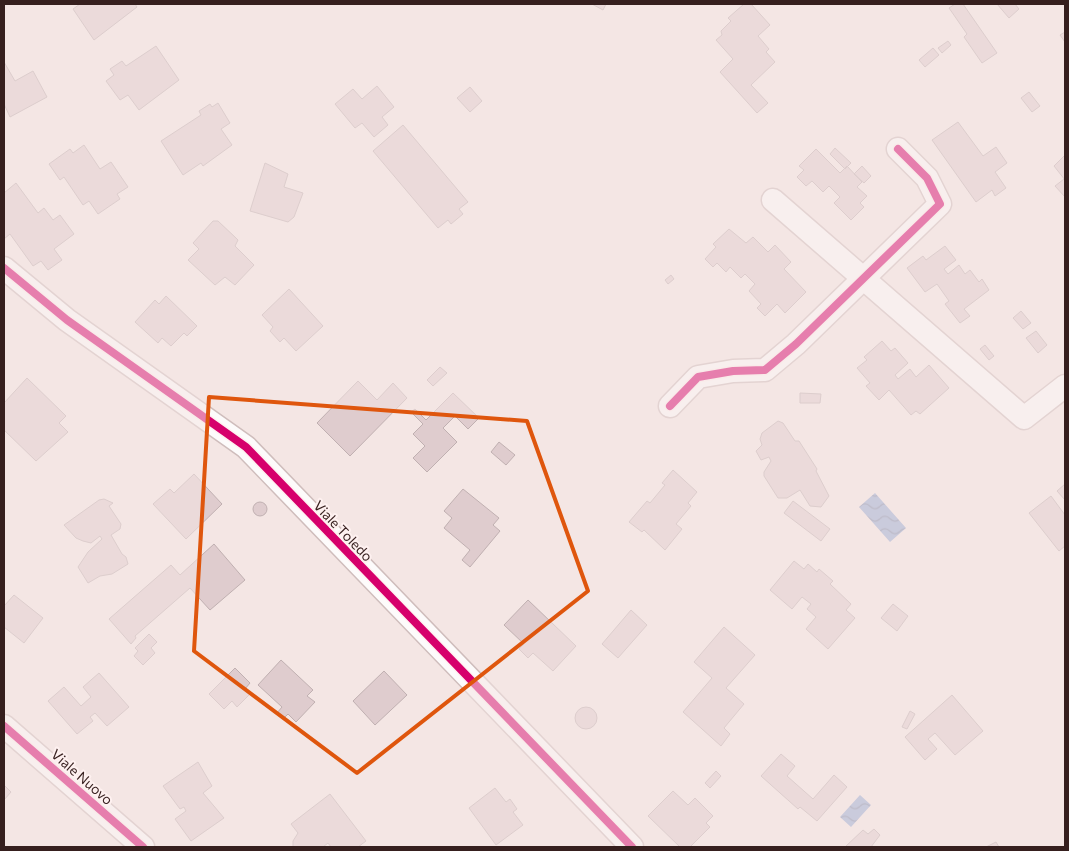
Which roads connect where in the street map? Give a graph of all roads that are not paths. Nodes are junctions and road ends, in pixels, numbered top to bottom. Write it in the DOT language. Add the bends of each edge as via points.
graph roads {
  1 [pos="898,149"];
  2 [pos="773,200"];
  3 [pos="4,268"];
  4 [pos="862,277"];
  5 [pos="1065,386"];
  6 [pos="670,406"];
  7 [pos="4,726"];
  8 [pos="143,847"];
  9 [pos="632,847"];
  1 -- 4 [label="street" via="927,178 940,204"];
  2 -- 4 [label="street"];
  3 -- 9 [label="street, Viale Toledo" via="67,320 246,447"];
  4 -- 5 [label="street" via="1024,418"];
  4 -- 6 [label="street" via="796,344 765,370 698,377"];
  7 -- 8 [label="street, Viale Nuovo"];
}
